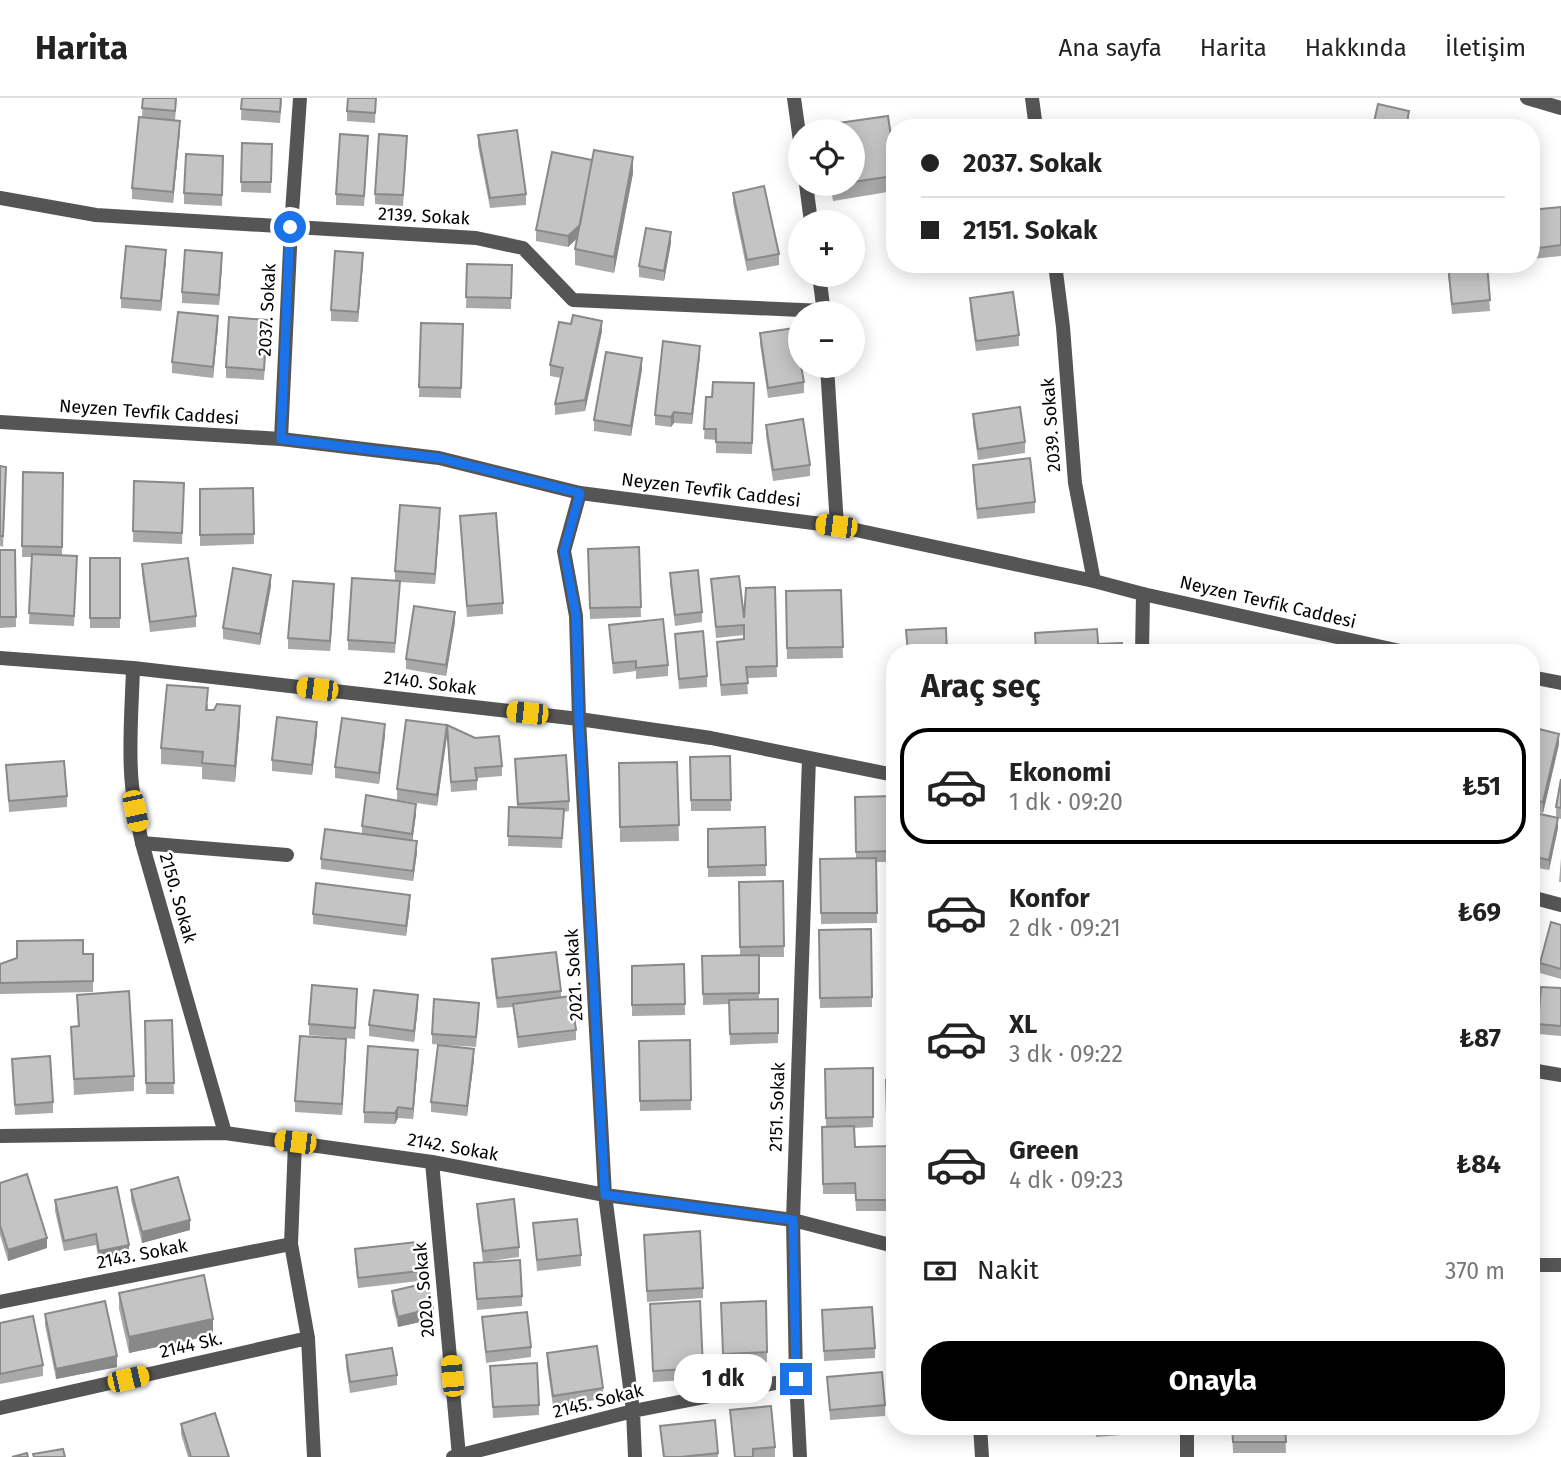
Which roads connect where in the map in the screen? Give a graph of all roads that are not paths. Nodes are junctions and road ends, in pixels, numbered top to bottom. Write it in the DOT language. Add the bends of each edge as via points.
graph roads {
  1 [pos="300,98"];
  2 [pos="794,98"];
  3 [pos="1032,98"];
  4 [pos="1527,98"];
  5 [pos="1561,108"];
  6 [pos="797,119"];
  7 [pos="1035,119"];
  8 [pos="0,198"];
  9 [pos="290,227"];
  10 [pos="1056,273"];
  11 [pos="788,310"];
  12 [pos="828,378"];
  13 [pos="0,422"];
  14 [pos="281,439"];
  15 [pos="580,493"];
  16 [pos="836,526"];
  17 [pos="1094,581"];
  18 [pos="1143,594"];
  19 [pos="1142,644"];
  20 [pos="1353,644"];
  21 [pos="0,658"];
  22 [pos="134,668"];
  23 [pos="1540,679"];
  24 [pos="1561,683"];
  25 [pos="579,719"];
  26 [pos="809,758"];
  27 [pos="886,773"];
  28 [pos="142,843"];
  29 [pos="287,855"];
  30 [pos="1540,899"];
  31 [pos="1561,905"];
  32 [pos="1540,1072"];
  33 [pos="1561,1075"];
  34 [pos="225,1133"];
  35 [pos="0,1136"];
  36 [pos="295,1142"];
  37 [pos="432,1162"];
  38 [pos="605,1195"];
  39 [pos="793,1220"];
  40 [pos="291,1244"];
  41 [pos="886,1244"];
  42 [pos="1540,1265"];
  43 [pos="1561,1265"];
  44 [pos="0,1302"];
  45 [pos="308,1338"];
  46 [pos="796,1379"];
  47 [pos="0,1408"];
  48 [pos="633,1411"];
  49 [pos="981,1435"];
  50 [pos="1187,1435"];
  51 [pos="456,1456"];
  52 [pos="314,1457"];
  53 [pos="635,1457"];
  54 [pos="800,1457"];
  55 [pos="982,1457"];
  56 [pos="1187,1457"];
  1 -- 9 [label="street, 2037. Sokak"];
  2 -- 6 [label="street"];
  3 -- 7 [label="street"];
  4 -- 5 [label="street"];
  8 -- 9 [label="street, 2139. Sokak" via="96,215"];
  9 -- 11 [label="street, 2139. Sokak" via="476,238 523,248 573,300"];
  9 -- 14 [label="street, 2037. Sokak"];
  10 -- 17 [label="street, 2039. Sokak" via="1075,483"];
  12 -- 16 [label="street"];
  13 -- 14 [label="street, Neyzen Tevfik Caddesi"];
  14 -- 15 [label="street, Neyzen Tevfik Caddesi" via="439,458"];
  15 -- 16 [label="street, Neyzen Tevfik Caddesi"];
  15 -- 25 [label="street, 2021. Sokak" via="564,551 576,616"];
  16 -- 17 [label="street, Neyzen Tevfik Caddesi"];
  17 -- 18 [label="street, Neyzen Tevfik Caddesi"];
  18 -- 19 [label="street"];
  18 -- 20 [label="street, Neyzen Tevfik Caddesi"];
  21 -- 22 [label="street, 2140. Sokak"];
  22 -- 25 [label="street, 2140. Sokak"];
  22 -- 28 [label="street, 2150. Sokak" via="131,774"];
  23 -- 24 [label="street"];
  25 -- 26 [label="street, 2140. Sokak"];
  25 -- 38 [label="street, 2021. Sokak"];
  26 -- 27 [label="street, 2140. Sokak"];
  26 -- 39 [label="street, 2151. Sokak"];
  28 -- 29 [label="street"];
  28 -- 34 [label="street, 2150. Sokak"];
  30 -- 31 [label="street"];
  32 -- 33 [label="street"];
  34 -- 35 [label="street, 2142. Sokak"];
  34 -- 36 [label="street, 2142. Sokak"];
  36 -- 37 [label="street, 2142. Sokak"];
  36 -- 40 [label="street"];
  37 -- 38 [label="street, 2142. Sokak"];
  37 -- 51 [label="street, 2020. Sokak"];
  38 -- 39 [label="street, 2142. Sokak"];
  38 -- 48 [label="street, 2021. Sokak"];
  39 -- 41 [label="street, 2142. Sokak"];
  39 -- 46 [label="street, 2151. Sokak"];
  40 -- 44 [label="street, 2143. Sokak"];
  40 -- 45 [label="street"];
  42 -- 43 [label="street"];
  45 -- 47 [label="street, 2144 Sk."];
  45 -- 52 [label="street"];
  46 -- 48 [label="street, 2145. Sokak"];
  46 -- 54 [label="street, 2151. Sokak"];
  48 -- 51 [label="street, 2145. Sokak"];
  48 -- 53 [label="street, 2021. Sokak"];
  49 -- 55 [label="street"];
  50 -- 56 [label="street"];
}
